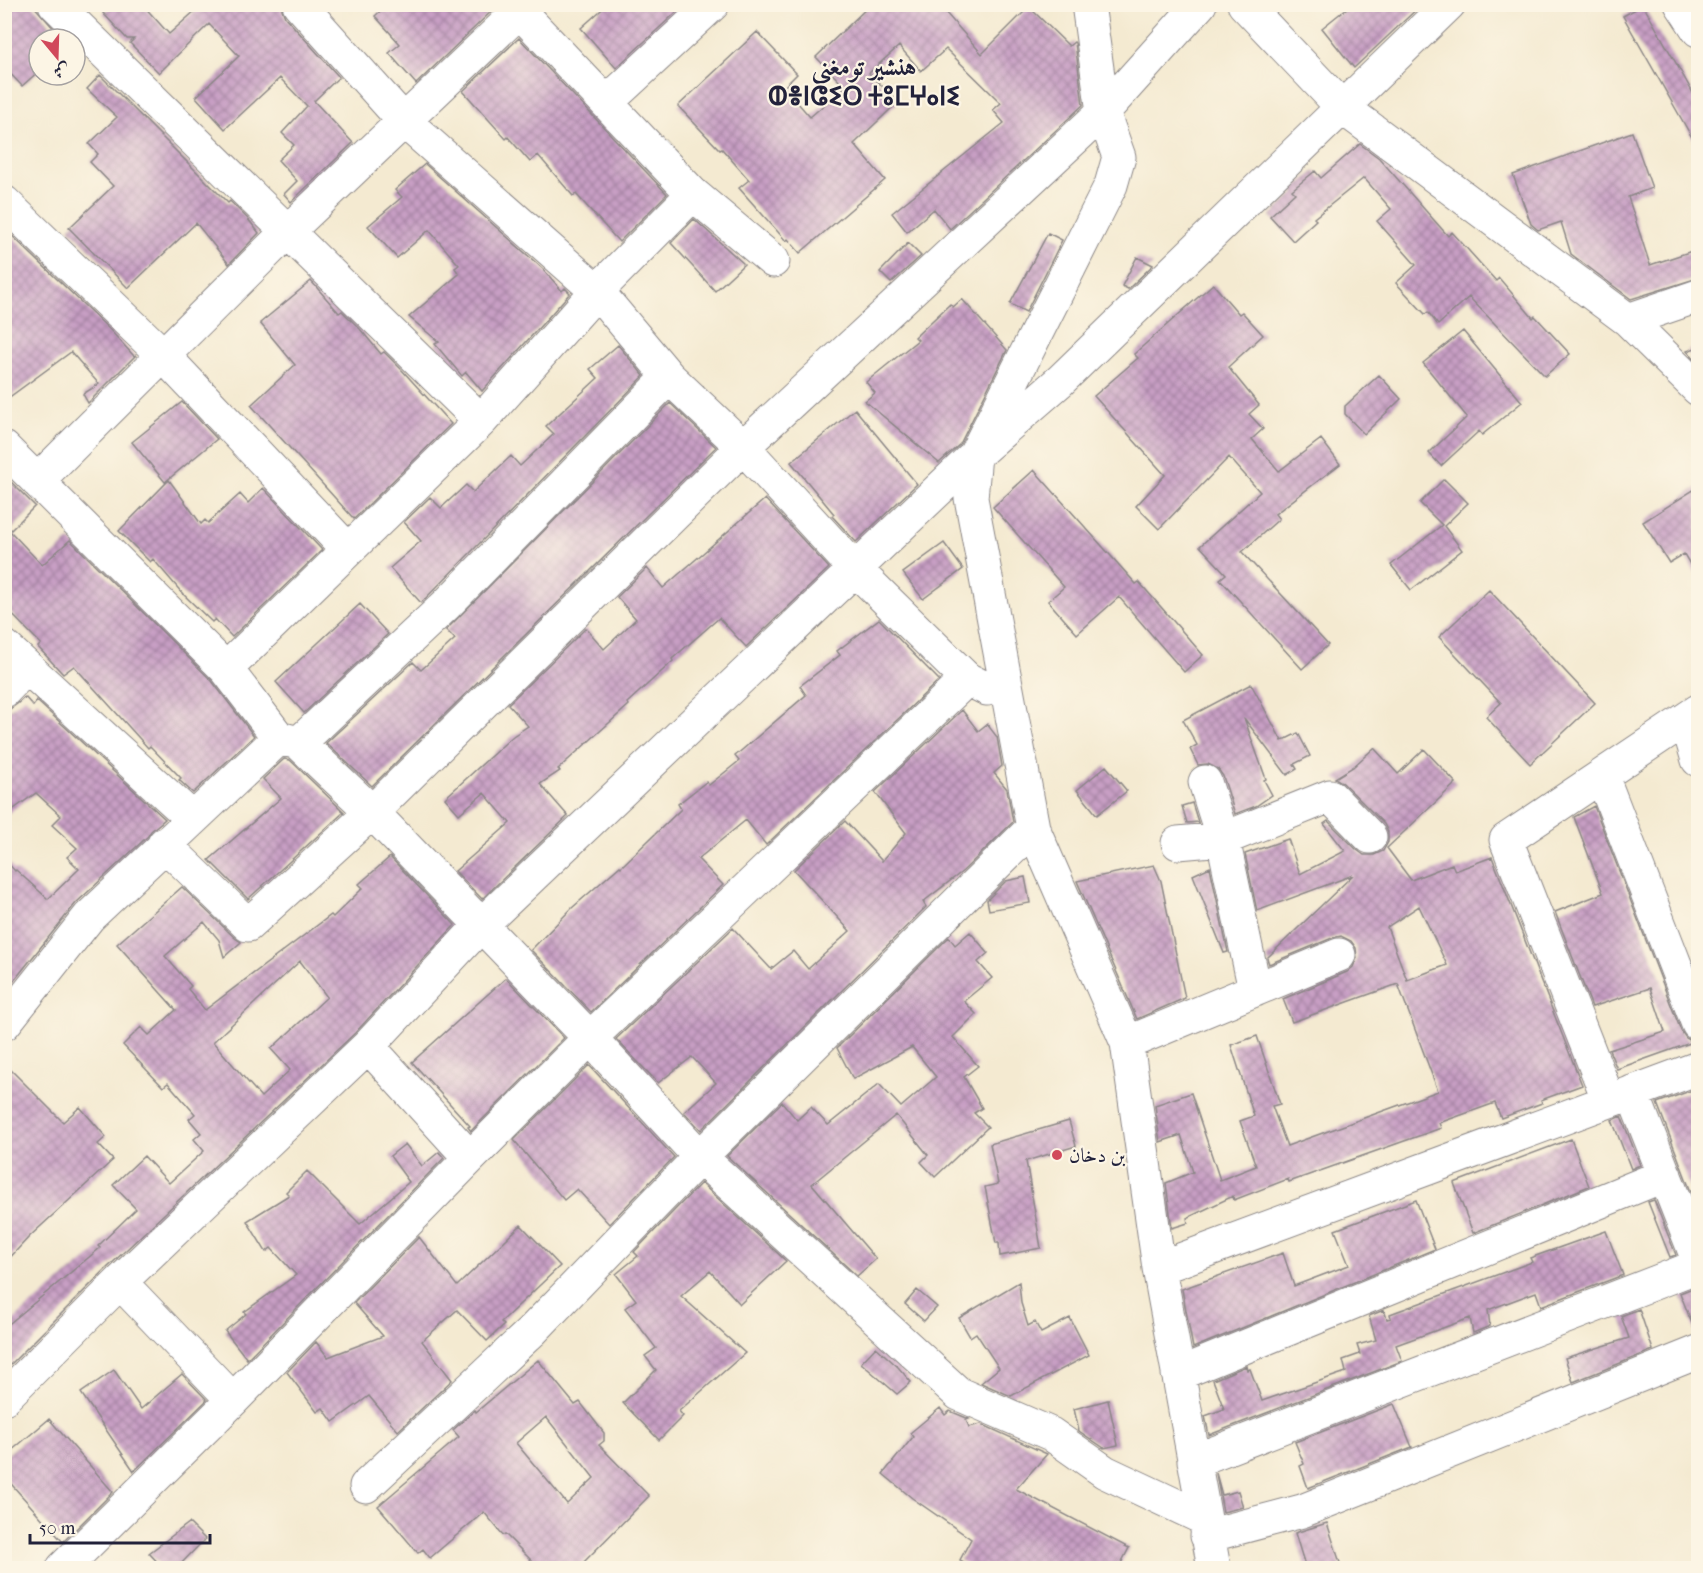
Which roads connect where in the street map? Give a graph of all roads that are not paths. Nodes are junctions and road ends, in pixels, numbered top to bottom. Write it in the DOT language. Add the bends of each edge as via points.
graph roads {
  1 [pos="55,4"];
  2 [pos="299,4"];
  3 [pos="713,4"];
  4 [pos="1088,4"];
  5 [pos="1200,4"];
  6 [pos="1244,4"];
  7 [pos="1449,4"];
  8 [pos="1681,4"];
  9 [pos="524,8"];
  10 [pos="1698,30"];
  11 [pos="607,102"];
  12 [pos="1343,108"];
  13 [pos="1103,112"];
  14 [pos="403,120"];
  15 [pos="693,194"];
  16 [pos="4,202"];
  17 [pos="287,232"];
  18 [pos="773,261"];
  19 [pos="597,291"];
  20 [pos="1698,296"];
  21 [pos="1628,320"];
  22 [pos="163,355"];
  23 [pos="669,377"];
  24 [pos="1698,389"];
  25 [pos="481,421"];
  26 [pos="742,447"];
  27 [pos="4,448"];
  28 [pos="975,455"];
  29 [pos="37,481"];
  30 [pos="348,550"];
  31 [pos="856,570"];
  32 [pos="16,656"];
  33 [pos="226,669"];
  34 [pos="967,679"];
  35 [pos="4,691"];
  36 [pos="1010,701"];
  37 [pos="1692,715"];
  38 [pos="289,740"];
  39 [pos="1698,760"];
  40 [pos="1602,776"];
  41 [pos="1205,782"];
  42 [pos="372,812"];
  43 [pos="192,818"];
  44 [pos="1033,828"];
  45 [pos="1370,837"];
  46 [pos="1223,839"];
  47 [pos="1178,843"];
  48 [pos="164,844"];
  49 [pos="480,926"];
  50 [pos="1339,955"];
  51 [pos="1256,990"];
  52 [pos="4,1024"];
  53 [pos="1698,1024"];
  54 [pos="590,1038"];
  55 [pos="1127,1043"];
  56 [pos="368,1046"];
  57 [pos="1698,1068"];
  58 [pos="1620,1097"];
  59 [pos="700,1157"];
  60 [pos="470,1158"];
  61 [pos="1665,1175"];
  62 [pos="1691,1218"];
  63 [pos="1698,1260"];
  64 [pos="1698,1266"];
  65 [pos="1159,1268"];
  66 [pos="120,1282"];
  67 [pos="1698,1352"];
  68 [pos="1178,1374"];
  69 [pos="4,1398"];
  70 [pos="233,1400"];
  71 [pos="1194,1461"];
  72 [pos="366,1486"];
  73 [pos="1206,1527"];
  74 [pos="63,1569"];
  75 [pos="1214,1569"];
  1 -- 17 [label="street"];
  2 -- 14 [label="street"];
  3 -- 11 [label="street"];
  4 -- 13 [label="street"];
  5 -- 13 [label="street"];
  6 -- 12 [label="street"];
  7 -- 12 [label="street"];
  8 -- 10 [label="street"];
  9 -- 11 [label="street"];
  9 -- 14 [label="street"];
  11 -- 15 [label="street"];
  12 -- 21 [label="street"];
  12 -- 28 [label="street" via="1060,381"];
  13 -- 26 [label="street"];
  13 -- 28 [label="street" via="1119,158 1111,185"];
  14 -- 17 [label="street"];
  14 -- 19 [label="street"];
  15 -- 18 [label="street"];
  15 -- 19 [label="street"];
  16 -- 22 [label="street"];
  17 -- 22 [label="street"];
  17 -- 25 [label="street"];
  19 -- 23 [label="street"];
  19 -- 25 [label="street"];
  20 -- 21 [label="street"];
  21 -- 24 [label="street"];
  22 -- 29 [label="street"];
  22 -- 30 [label="street"];
  23 -- 26 [label="street"];
  23 -- 38 [label="street" via="446,606"];
  25 -- 30 [label="street"];
  26 -- 31 [label="street"];
  26 -- 42 [label="street"];
  27 -- 29 [label="street"];
  28 -- 31 [label="street"];
  28 -- 36 [label="street" via="971,498"];
  29 -- 33 [label="street"];
  30 -- 33 [label="street"];
  31 -- 34 [label="street"];
  31 -- 49 [label="street"];
  32 -- 35 [label="street"];
  32 -- 43 [label="street"];
  33 -- 38 [label="street"];
  34 -- 36 [label="street"];
  34 -- 54 [label="street"];
  36 -- 44 [label="street"];
  37 -- 39 [label="street"];
  37 -- 40 [label="street"];
  38 -- 42 [label="street"];
  38 -- 43 [label="street"];
  40 -- 53 [label="street"];
  40 -- 58 [label="street" via="1506,840"];
  41 -- 46 [label="street"];
  42 -- 48 [label="street" via="248,925"];
  42 -- 49 [label="street"];
  43 -- 48 [label="street"];
  44 -- 55 [label="street"];
  44 -- 59 [label="street"];
  45 -- 46 [label="street" via="1330,796"];
  46 -- 47 [label="street"];
  46 -- 51 [label="street"];
  48 -- 52 [label="street" via="89,917"];
  49 -- 54 [label="street"];
  49 -- 56 [label="street"];
  50 -- 51 [label="street"];
  51 -- 55 [label="street"];
  54 -- 59 [label="street"];
  54 -- 60 [label="street"];
  55 -- 65 [label="street"];
  56 -- 60 [label="street"];
  56 -- 66 [label="street"];
  57 -- 58 [label="street"];
  58 -- 61 [label="street"];
  58 -- 65 [label="street"];
  59 -- 72 [label="street" via="531,1332"];
  59 -- 73 [label="street" via="959,1394 1052,1434 1105,1472"];
  60 -- 70 [label="street"];
  61 -- 62 [label="street"];
  61 -- 68 [label="street"];
  62 -- 63 [label="street"];
  64 -- 71 [label="street"];
  65 -- 68 [label="street"];
  66 -- 69 [label="street"];
  66 -- 70 [label="street"];
  67 -- 73 [label="street" via="1302,1511"];
  68 -- 71 [label="street"];
  70 -- 74 [label="street"];
  71 -- 73 [label="street"];
  73 -- 75 [label="street"];
}
